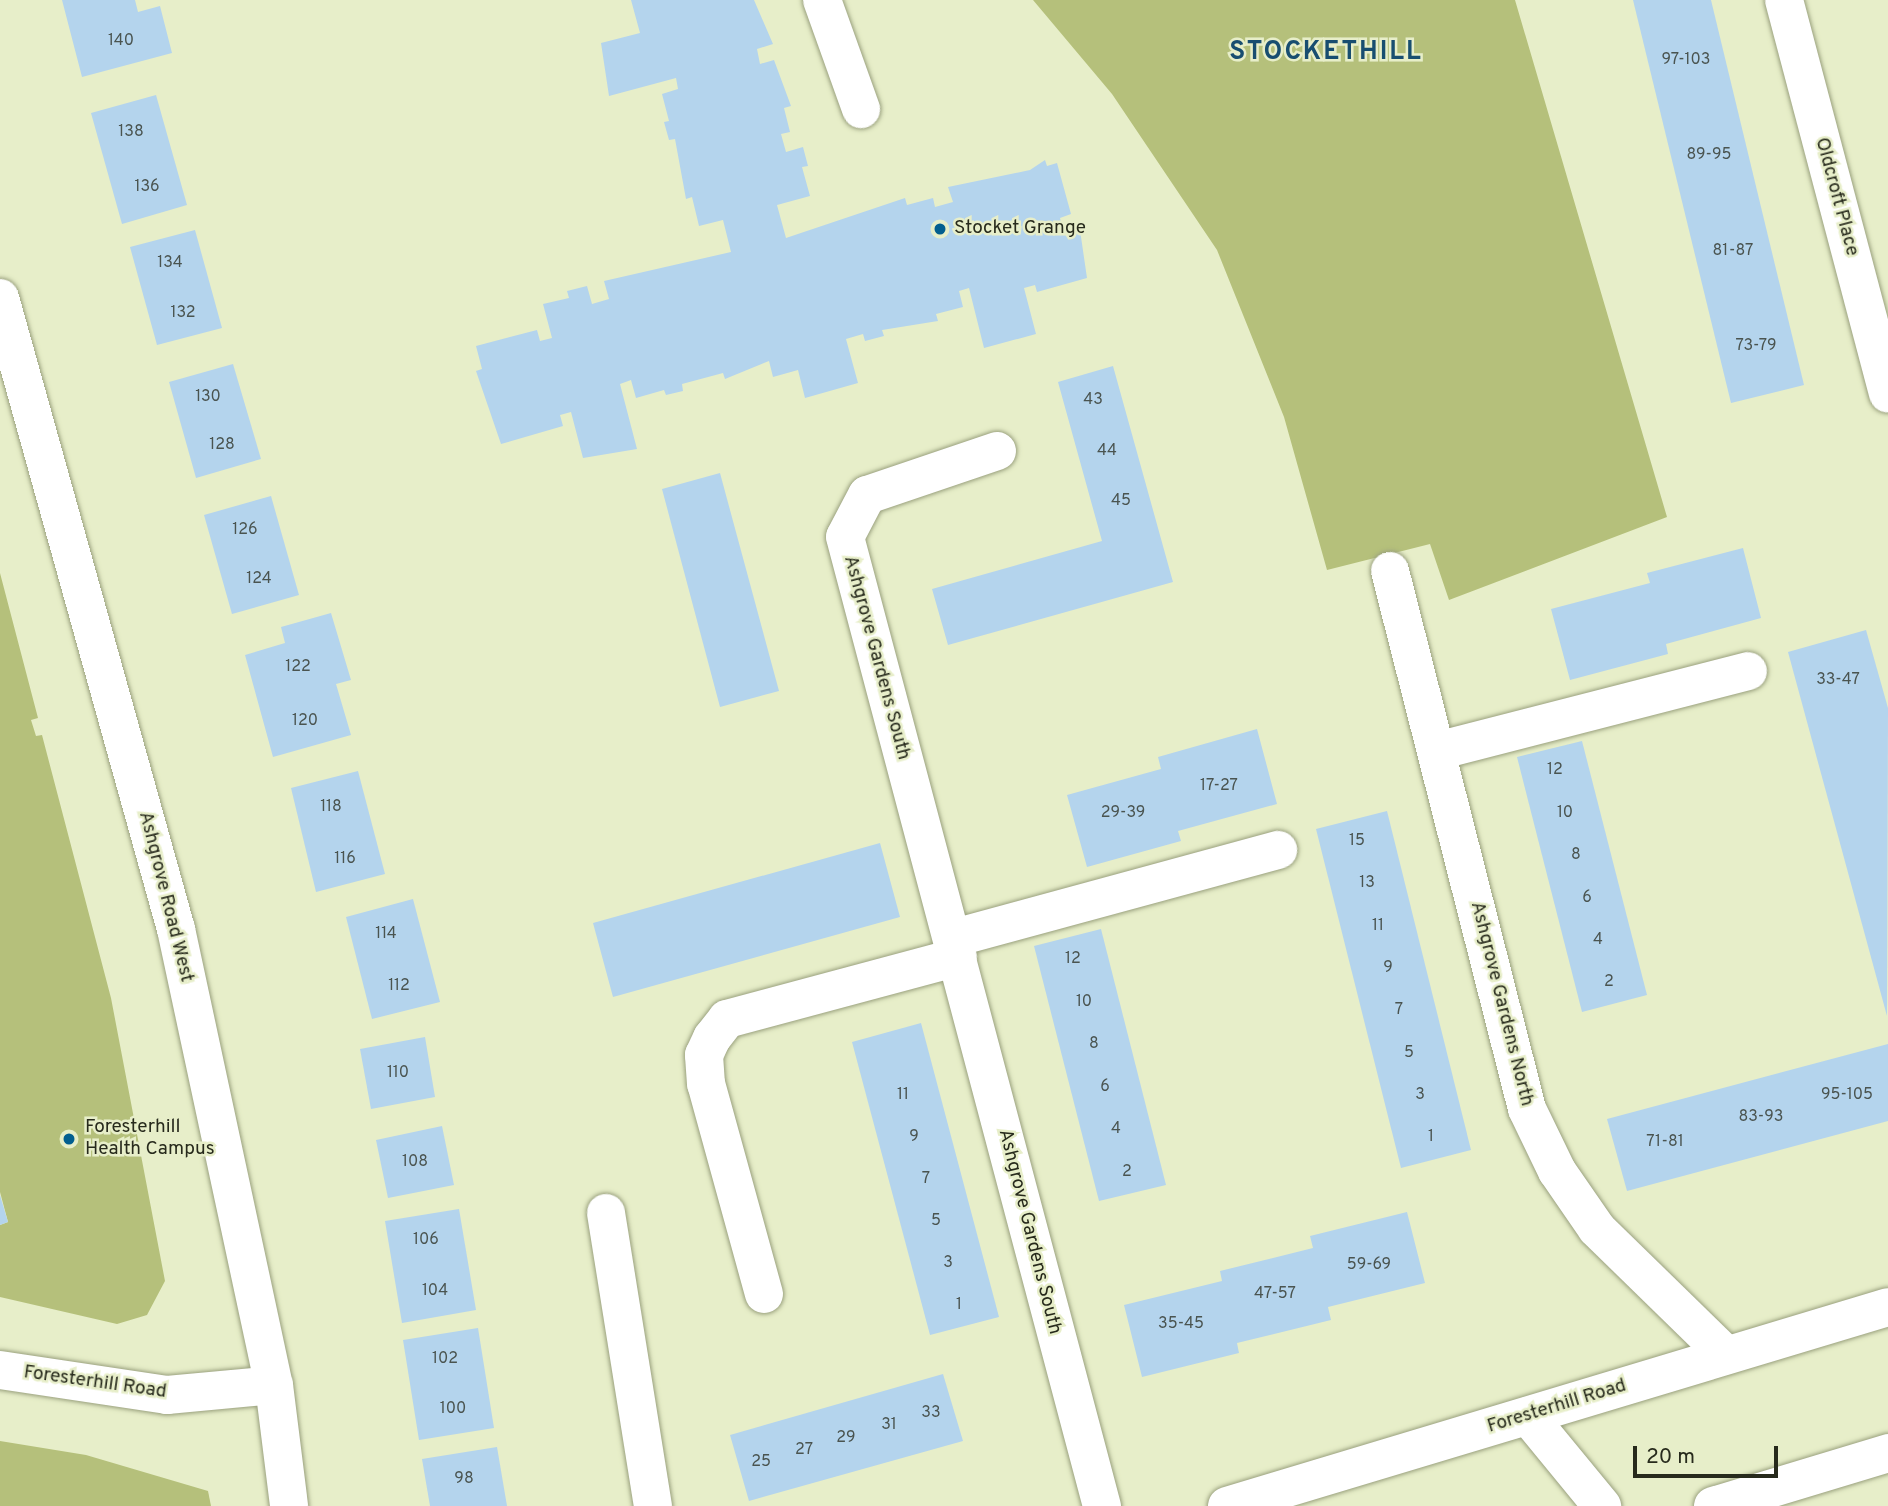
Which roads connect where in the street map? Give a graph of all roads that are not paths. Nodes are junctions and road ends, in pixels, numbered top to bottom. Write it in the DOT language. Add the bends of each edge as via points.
graph roads {
  1 [pos="822,0"];
  2 [pos="1784,0"];
  3 [pos="861,109"];
  4 [pos="0,298"];
  5 [pos="1880,328"];
  6 [pos="1888,393"];
  7 [pos="997,451"];
  8 [pos="1390,571"];
  9 [pos="1748,671"];
  10 [pos="1437,751"];
  11 [pos="1278,850"];
  12 [pos="956,948"];
  13 [pos="606,1213"];
  14 [pos="764,1294"];
  15 [pos="1888,1307"];
  16 [pos="1726,1355"];
  17 [pos="0,1370"];
  18 [pos="274,1385"];
  19 [pos="1528,1416"];
  20 [pos="1888,1453"];
  21 [pos="289,1506"];
  22 [pos="653,1506"];
  23 [pos="1102,1506"];
  24 [pos="1227,1506"];
  25 [pos="1602,1506"];
  26 [pos="1713,1506"];
  1 -- 3 [label="street"];
  2 -- 5 [label="street, Oldcroft Place"];
  4 -- 18 [label="street, Ashgrove Road West" via="176,929"];
  5 -- 6 [label="street, Oldcroft Place"];
  7 -- 12 [label="street, Ashgrove Gardens South" via="867,495 845,537"];
  8 -- 10 [label="street, Ashgrove Gardens North"];
  9 -- 10 [label="street"];
  10 -- 16 [label="street, Ashgrove Gardens North" via="1527,1109 1597,1229"];
  11 -- 12 [label="street"];
  12 -- 14 [label="street" via="727,1019 712,1038 704,1055 706,1084"];
  12 -- 23 [label="street, Ashgrove Gardens South"];
  13 -- 22 [label="street"];
  15 -- 16 [label="street, Foresterhill Road"];
  16 -- 19 [label="street, Foresterhill Road"];
  17 -- 18 [label="street, Foresterhill Road" via="167,1395"];
  18 -- 21 [label="street, Ashgrove Road West"];
  19 -- 24 [label="street, Foresterhill Road"];
  19 -- 25 [label="street"];
  20 -- 26 [label="street"];
}
